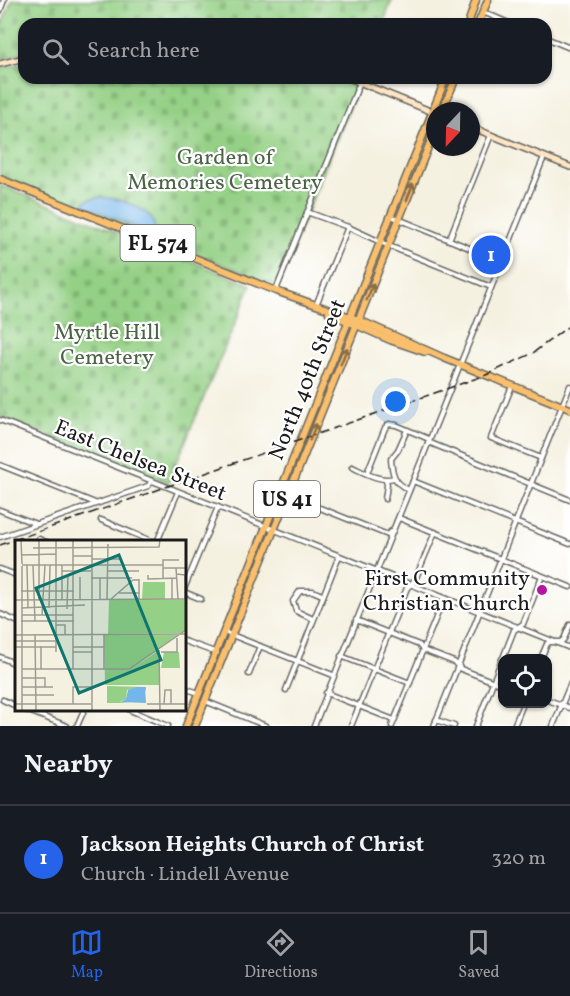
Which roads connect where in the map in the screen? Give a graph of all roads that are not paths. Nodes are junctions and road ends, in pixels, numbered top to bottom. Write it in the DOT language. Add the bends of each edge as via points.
graph roads {
  1 [pos="4,0"];
  2 [pos="476,0"];
  3 [pos="488,0"];
  4 [pos="0,10"];
  5 [pos="483,12"];
  6 [pos="470,18"];
  7 [pos="480,18"];
  8 [pos="498,18"];
  9 [pos="552,40"];
  10 [pos="570,48"];
  11 [pos="18,60"];
  12 [pos="0,64"];
  13 [pos="359,84"];
  14 [pos="365,84"];
  15 [pos="444,84"];
  16 [pos="453,84"];
  17 [pos="438,102"];
  18 [pos="446,102"];
  19 [pos="426,109"];
  20 [pos="426,131"];
  21 [pos="480,131"];
  22 [pos="491,135"];
  23 [pos="426,153"];
  24 [pos="544,157"];
  25 [pos="412,165"];
  26 [pos="570,167"];
  27 [pos="420,168"];
  28 [pos="0,179"];
  29 [pos="307,212"];
  30 [pos="391,216"];
  31 [pos="399,219"];
  32 [pos="348,227"];
  33 [pos="449,240"];
  34 [pos="381,243"];
  35 [pos="389,246"];
  36 [pos="501,261"];
  37 [pos="491,287"];
  38 [pos="276,291"];
  39 [pos="316,306"];
  40 [pos="350,320"];
  41 [pos="358,323"];
  42 [pos="460,365"];
  43 [pos="512,386"];
  44 [pos="570,386"];
  45 [pos="322,389"];
  46 [pos="330,392"];
  47 [pos="562,406"];
  48 [pos="570,409"];
  49 [pos="0,420"];
  50 [pos="407,430"];
  51 [pos="429,440"];
  52 [pos="541,458"];
  53 [pos="292,462"];
  54 [pos="0,465"];
  55 [pos="300,465"];
  56 [pos="352,467"];
  57 [pos="367,473"];
  58 [pos="394,478"];
  59 [pos="386,480"];
  60 [pos="413,481"];
  61 [pos="152,482"];
  62 [pos="530,483"];
  63 [pos="409,490"];
  64 [pos="178,492"];
  65 [pos="385,499"];
  66 [pos="570,500"];
  67 [pos="96,504"];
  68 [pos="218,507"];
  69 [pos="320,508"];
  70 [pos="0,510"];
  71 [pos="101,520"];
  72 [pos="515,522"];
  73 [pos="37,525"];
  74 [pos="394,526"];
  75 [pos="266,527"];
  76 [pos="274,530"];
  77 [pos="435,532"];
  78 [pos="0,537"];
  79 [pos="39,538"];
  80 [pos="42,540"];
  81 [pos="150,540"];
  82 [pos="156,540"];
  83 [pos="570,544"];
  84 [pos="339,556"];
  85 [pos="501,558"];
  86 [pos="0,568"];
  87 [pos="376,571"];
  88 [pos="15,575"];
  89 [pos="542,576"];
  90 [pos="244,581"];
  91 [pos="252,584"];
  92 [pos="410,585"];
  93 [pos="186,586"];
  94 [pos="570,587"];
  95 [pos="186,592"];
  96 [pos="322,595"];
  97 [pos="444,598"];
  98 [pos="201,599"];
  99 [pos="232,612"];
  100 [pos="479,612"];
  101 [pos="0,614"];
  102 [pos="240,615"];
  103 [pos="313,619"];
  104 [pos="356,620"];
  105 [pos="15,621"];
  106 [pos="570,625"];
  107 [pos="518,628"];
  108 [pos="224,632"];
  109 [pos="388,633"];
  110 [pos="232,635"];
  111 [pos="186,642"];
  112 [pos="554,642"];
  113 [pos="260,646"];
  114 [pos="570,648"];
  115 [pos="423,650"];
  116 [pos="215,652"];
  117 [pos="505,654"];
  118 [pos="543,654"];
  119 [pos="224,655"];
  120 [pos="341,656"];
  121 [pos="0,657"];
  122 [pos="297,660"];
  123 [pos="15,664"];
  124 [pos="457,667"];
  125 [pos="374,669"];
  126 [pos="498,671"];
  127 [pos="249,674"];
  128 [pos="333,675"];
  129 [pos="494,681"];
  130 [pos="410,683"];
  131 [pos="498,683"];
  132 [pos="570,685"];
  133 [pos="186,689"];
  134 [pos="286,690"];
  135 [pos="199,693"];
  136 [pos="326,693"];
  137 [pos="3,700"];
  138 [pos="205,701"];
  139 [pos="552,701"];
  140 [pos="15,705"];
  141 [pos="562,705"];
  142 [pos="359,706"];
  143 [pos="521,708"];
  144 [pos="570,708"];
  145 [pos="29,711"];
  146 [pos="84,711"];
  147 [pos="132,711"];
  148 [pos="394,720"];
  149 [pos="436,720"];
  150 [pos="68,726"];
  151 [pos="77,726"];
  152 [pos="168,726"];
  153 [pos="186,726"];
  154 [pos="195,726"];
  155 [pos="266,726"];
  156 [pos="314,726"];
  157 [pos="351,726"];
  158 [pos="392,726"];
  159 [pos="434,726"];
  160 [pos="454,726"];
  161 [pos="476,726"];
  162 [pos="514,726"];
  163 [pos="553,726"];
  1 -- 4 [label="street"];
  2 -- 6 [label="main road"];
  3 -- 5 [label="main road"];
  5 -- 7 [label="main road"];
  5 -- 8 [label="street"];
  9 -- 10 [label="street"];
  11 -- 12 [label="street"];
  13 -- 29 [label="street"];
  14 -- 19 [label="street"];
  15 -- 17 [label="main road, North 40th Street / US 41"];
  16 -- 18 [label="main road"];
  20 -- 25 [label="main road, North 40th Street / US 41"];
  21 -- 22 [label="street"];
  22 -- 24 [label="street"];
  22 -- 33 [label="street"];
  23 -- 27 [label="main road, North 40th Street / US 41"];
  24 -- 26 [label="street"];
  24 -- 36 [label="street"];
  25 -- 27 [label="street"];
  25 -- 30 [label="main road, North 40th Street / US 41"];
  31 -- 27 [label="main road, North 40th Street / US 41, one-way"];
  28 -- 38 [label="main road, FL 574"];
  29 -- 32 [label="street"];
  29 -- 38 [label="street"];
  30 -- 31 [label="street"];
  30 -- 34 [label="main road, North 40th Street / US 41"];
  31 -- 33 [label="street"];
  31 -- 35 [label="main road, North 40th Street / US 41"];
  32 -- 34 [label="street"];
  32 -- 39 [label="street"];
  33 -- 36 [label="street"];
  34 -- 35 [label="street"];
  34 -- 40 [label="main road, North 40th Street / US 41"];
  35 -- 37 [label="street"];
  41 -- 35 [label="main road, North 40th Street / US 41, one-way"];
  36 -- 37 [label="street"];
  37 -- 42 [label="street"];
  38 -- 39 [label="main road, FL 574"];
  39 -- 40 [label="main road, FL 574"];
  40 -- 41 [label="main road, FL 574"];
  40 -- 45 [label="main road, North 40th Street / US 41"];
  41 -- 42 [label="main road, FL 574" via="390,340"];
  46 -- 41 [label="main road, North 40th Street / US 41, one-way"];
  42 -- 43 [label="main road, FL 574"];
  42 -- 51 [label="street"];
  43 -- 47 [label="main road, FL 574"];
  43 -- 52 [label="street" via="491,438"];
  44 -- 47 [label="street"];
  45 -- 46 [label="street"];
  45 -- 53 [label="main road, North 40th Street / US 41"];
  55 -- 46 [label="main road, North 40th Street / US 41, one-way"];
  47 -- 48 [label="main road, FL 574"];
  47 -- 52 [label="street"];
  49 -- 61 [label="street, East Chelsea Street"];
  50 -- 51 [label="street"];
  50 -- 57 [label="street" via="392,424 385,428"];
  50 -- 58 [label="street" via="391,459"];
  51 -- 60 [label="street"];
  51 -- 62 [label="street"];
  52 -- 62 [label="street"];
  53 -- 55 [label="street"];
  53 -- 75 [label="main road, North 40th Street / US 41"];
  54 -- 67 [label="street"];
  55 -- 76 [label="main road, North 40th Street / US 41"];
  56 -- 57 [label="street"];
  57 -- 59 [label="street"];
  58 -- 59 [label="street"];
  58 -- 63 [label="street"];
  59 -- 65 [label="street"];
  60 -- 63 [label="street"];
  60 -- 72 [label="street"];
  61 -- 64 [label="street, East Chelsea Street"];
  61 -- 67 [label="street"];
  62 -- 66 [label="street"];
  62 -- 72 [label="street"];
  63 -- 74 [label="street"];
  64 -- 68 [label="street, East Chelsea Street"];
  64 -- 82 [label="street"];
  67 -- 73 [label="street"];
  68 -- 75 [label="street, East Chelsea Street"];
  68 -- 93 [label="street"];
  69 -- 74 [label="street" via="388,535"];
  70 -- 73 [label="street"];
  71 -- 81 [label="street"];
  72 -- 83 [label="street"];
  72 -- 85 [label="street"];
  73 -- 78 [label="street"];
  74 -- 77 [label="street" via="399,518"];
  74 -- 87 [label="street"];
  75 -- 76 [label="street, East Chelsea Street"];
  75 -- 90 [label="main road, North 40th Street / US 41"];
  76 -- 84 [label="street, East Chelsea Street"];
  76 -- 91 [label="main road, North 40th Street / US 41"];
  77 -- 85 [label="street"];
  77 -- 92 [label="street"];
  79 -- 80 [label="street"];
  84 -- 87 [label="street, East Chelsea Street"];
  84 -- 96 [label="street"];
  85 -- 89 [label="street"];
  85 -- 100 [label="street"];
  86 -- 88 [label="street"];
  87 -- 92 [label="street, East Chelsea Street"];
  87 -- 104 [label="street"];
  89 -- 94 [label="street"];
  89 -- 107 [label="street"];
  90 -- 91 [label="street"];
  90 -- 99 [label="main road, North 40th Street / US 41"];
  91 -- 102 [label="main road, North 40th Street / US 41"];
  92 -- 97 [label="street, East Chelsea Street"];
  92 -- 109 [label="street"];
  95 -- 98 [label="street"];
  96 -- 103 [label="street"];
  96 -- 103 [label="street" via="300,591 293,601 296,611"];
  97 -- 100 [label="street, East Chelsea Street"];
  97 -- 115 [label="street"];
  99 -- 102 [label="street"];
  99 -- 108 [label="main road, North 40th Street / US 41"];
  100 -- 107 [label="street, East Chelsea Street"];
  100 -- 124 [label="street"];
  101 -- 105 [label="street"];
  102 -- 110 [label="main road, North 40th Street / US 41"];
  103 -- 122 [label="street"];
  104 -- 109 [label="street"];
  104 -- 120 [label="street"];
  106 -- 112 [label="street" via="564,639"];
  107 -- 112 [label="street, East Chelsea Street"];
  107 -- 117 [label="street"];
  108 -- 110 [label="street"];
  108 -- 116 [label="main road, North 40th Street / US 41"];
  109 -- 115 [label="street"];
  109 -- 125 [label="street"];
  110 -- 113 [label="street"];
  110 -- 119 [label="main road, North 40th Street / US 41"];
  111 -- 116 [label="street"];
  112 -- 114 [label="street, East Chelsea Street"];
  112 -- 118 [label="street" via="547,644"];
  113 -- 122 [label="street"];
  113 -- 127 [label="street"];
  115 -- 124 [label="street" via="454,662"];
  115 -- 130 [label="street"];
  116 -- 119 [label="street"];
  116 -- 135 [label="main road, North 40th Street / US 41"];
  119 -- 138 [label="main road, North 40th Street / US 41"];
  120 -- 125 [label="street"];
  120 -- 128 [label="street"];
  121 -- 123 [label="street"];
  122 -- 128 [label="street"];
  122 -- 134 [label="street"];
  124 -- 129 [label="street"];
  124 -- 149 [label="street"];
  125 -- 130 [label="street"];
  125 -- 142 [label="street"];
  126 -- 129 [label="street"];
  128 -- 136 [label="street"];
  129 -- 131 [label="street"];
  129 -- 161 [label="street"];
  130 -- 148 [label="street"];
  132 -- 141 [label="street"];
  133 -- 135 [label="street"];
  135 -- 153 [label="main road, North 40th Street / US 41"];
  136 -- 142 [label="street"];
  136 -- 156 [label="street"];
  137 -- 140 [label="street"];
  138 -- 154 [label="main road, North 40th Street / US 41"];
  138 -- 155 [label="street"];
  139 -- 141 [label="street"];
  141 -- 144 [label="street"];
  141 -- 163 [label="street"];
  142 -- 148 [label="street"];
  142 -- 157 [label="street"];
  143 -- 162 [label="street"];
  145 -- 150 [label="street"];
  146 -- 151 [label="street"];
  147 -- 152 [label="street"];
  148 -- 158 [label="street"];
  149 -- 159 [label="street"];
  149 -- 160 [label="street"];
}
